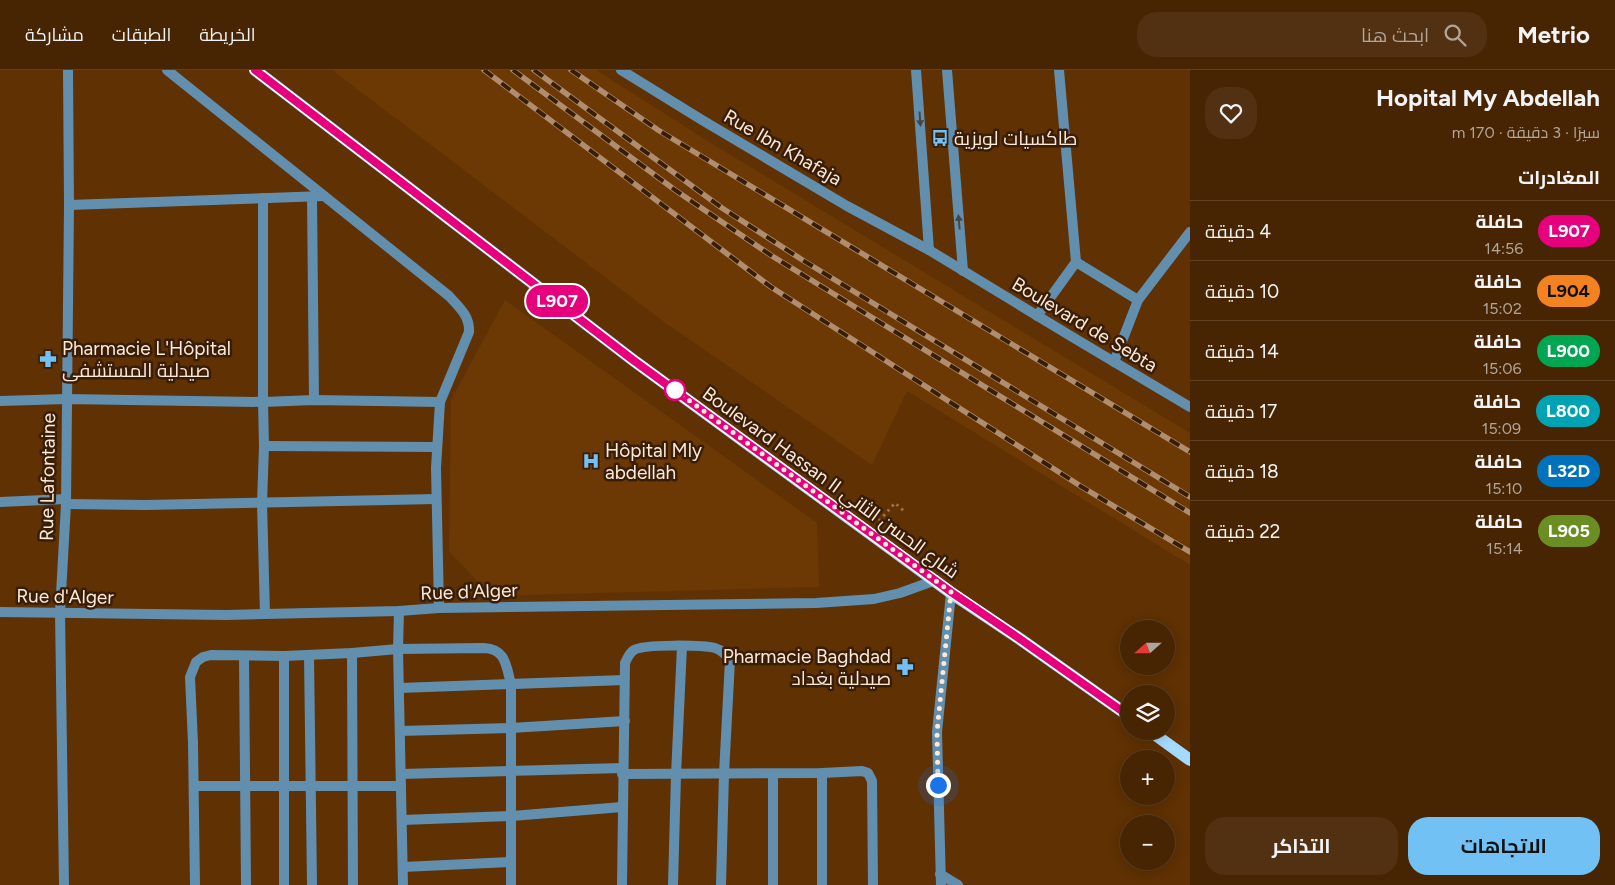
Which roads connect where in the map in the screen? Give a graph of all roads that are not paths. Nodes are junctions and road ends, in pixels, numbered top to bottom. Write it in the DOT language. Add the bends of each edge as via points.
graph roads {
  1 [pos="68,70"];
  2 [pos="167,70"];
  3 [pos="255,70"];
  4 [pos="621,70"];
  5 [pos="916,70"];
  6 [pos="947,70"];
  7 [pos="1059,70"];
  8 [pos="324,196"];
  9 [pos="312,197"];
  10 [pos="263,198"];
  11 [pos="69,206"];
  12 [pos="1190,232"];
  13 [pos="929,250"];
  14 [pos="1076,262"];
  15 [pos="963,271"];
  16 [pos="1138,300"];
  17 [pos="1038,316"];
  18 [pos="1114,362"];
  19 [pos="66,399"];
  20 [pos="314,400"];
  21 [pos="0,401"];
  22 [pos="263,402"];
  23 [pos="440,402"];
  24 [pos="1190,407"];
  25 [pos="264,446"];
  26 [pos="437,447"];
  27 [pos="436,499"];
  28 [pos="0,502"];
  29 [pos="66,502"];
  30 [pos="262,503"];
  31 [pos="936,580"];
  32 [pos="951,592"];
  33 [pos="439,608"];
  34 [pos="0,612"];
  35 [pos="60,612"];
  36 [pos="399,612"];
  37 [pos="265,614"];
  38 [pos="682,646"];
  39 [pos="398,649"];
  40 [pos="352,653"];
  41 [pos="309,655"];
  42 [pos="244,656"];
  43 [pos="284,656"];
  44 [pos="624,680"];
  45 [pos="511,684"];
  46 [pos="399,688"];
  47 [pos="1120,710"];
  48 [pos="625,721"];
  49 [pos="511,728"];
  50 [pos="400,731"];
  51 [pos="1162,740"];
  52 [pos="1190,760"];
  53 [pos="622,771"];
  54 [pos="511,772"];
  55 [pos="822,773"];
  56 [pos="401,774"];
  57 [pos="724,774"];
  58 [pos="774,774"];
  59 [pos="676,775"];
  60 [pos="284,785"];
  61 [pos="311,785"];
  62 [pos="353,785"];
  63 [pos="194,786"];
  64 [pos="245,786"];
  65 [pos="401,786"];
  66 [pos="622,807"];
  67 [pos="512,816"];
  68 [pos="402,820"];
  69 [pos="511,862"];
  70 [pos="403,867"];
  71 [pos="940,874"];
  72 [pos="64,885"];
  73 [pos="195,885"];
  74 [pos="246,885"];
  75 [pos="284,885"];
  76 [pos="312,885"];
  77 [pos="353,885"];
  78 [pos="403,885"];
  79 [pos="511,885"];
  80 [pos="622,885"];
  81 [pos="673,885"];
  82 [pos="721,885"];
  83 [pos="773,885"];
  84 [pos="822,885"];
  85 [pos="873,885"];
  86 [pos="941,885"];
  87 [pos="958,885"];
  1 -- 11 [label="street, Rue Lafontaine"];
  2 -- 8 [label="street"];
  3 -- 31 [label="main road, Boulevard Hassan II شارع الحسن الثاني" via="633,360"];
  4 -- 13 [label="street, Rue Ibn Khafaja" via="847,206"];
  5 -- 13 [label="street, one-way"];
  15 -- 6 [label="street, one-way"];
  7 -- 14 [label="street"];
  8 -- 9 [label="street"];
  8 -- 23 [label="street" via="449,296 467,316 468,332"];
  9 -- 10 [label="street"];
  9 -- 20 [label="street"];
  10 -- 11 [label="street"];
  10 -- 22 [label="street"];
  11 -- 19 [label="street, Rue Lafontaine"];
  12 -- 16 [label="street"];
  13 -- 15 [label="street, Boulevard de Sebta"];
  14 -- 16 [label="street"];
  14 -- 17 [label="street"];
  15 -- 17 [label="street, Boulevard de Sebta"];
  16 -- 18 [label="street"];
  17 -- 18 [label="street, Boulevard de Sebta"];
  18 -- 24 [label="street, Boulevard de Sebta"];
  19 -- 21 [label="street"];
  19 -- 22 [label="street"];
  19 -- 29 [label="street, Rue Lafontaine"];
  20 -- 22 [label="street"];
  20 -- 23 [label="street"];
  22 -- 25 [label="street"];
  23 -- 26 [label="street"];
  25 -- 26 [label="street"];
  25 -- 30 [label="street"];
  26 -- 27 [label="street"];
  27 -- 30 [label="street"];
  27 -- 33 [label="street"];
  28 -- 29 [label="street"];
  29 -- 30 [label="street"];
  29 -- 35 [label="street, Rue Lafontaine"];
  30 -- 37 [label="street"];
  31 -- 32 [label="main road, Boulevard Hassan II شارع الحسن الثاني"];
  31 -- 33 [label="street, Rue d'Alger" via="874,599 816,603"];
  32 -- 47 [label="main road, Boulevard Hassan II شارع الحسن الثاني"];
  32 -- 71 [label="street" via="937,732"];
  33 -- 36 [label="street, Rue d'Alger"];
  34 -- 35 [label="street, Rue d'Alger"];
  35 -- 37 [label="street, Rue d'Alger"];
  35 -- 72 [label="street, Rue Lafontaine"];
  36 -- 37 [label="street, Rue d'Alger"];
  36 -- 39 [label="street"];
  38 -- 44 [label="street" via="634,650 625,663"];
  38 -- 57 [label="street" via="714,648 725,653 730,660"];
  38 -- 59 [label="street"];
  39 -- 40 [label="street"];
  39 -- 45 [label="street" via="494,648 505,660"];
  39 -- 46 [label="street"];
  40 -- 41 [label="street"];
  40 -- 62 [label="street"];
  41 -- 43 [label="street"];
  41 -- 61 [label="street"];
  42 -- 43 [label="street"];
  42 -- 63 [label="street" via="210,655 198,660 192,668"];
  42 -- 64 [label="street"];
  43 -- 60 [label="street"];
  44 -- 45 [label="street"];
  44 -- 48 [label="street"];
  45 -- 46 [label="street"];
  45 -- 49 [label="street"];
  46 -- 50 [label="street"];
  48 -- 49 [label="street"];
  48 -- 53 [label="street"];
  49 -- 50 [label="street"];
  49 -- 54 [label="street"];
  50 -- 56 [label="street"];
  51 -- 52 [label="main road"];
  53 -- 54 [label="street"];
  53 -- 59 [label="street"];
  53 -- 66 [label="street"];
  54 -- 56 [label="street"];
  54 -- 67 [label="street"];
  55 -- 58 [label="street"];
  55 -- 84 [label="street"];
  55 -- 85 [label="street" via="862,771 872,777"];
  56 -- 65 [label="street"];
  57 -- 58 [label="street"];
  57 -- 59 [label="street"];
  57 -- 82 [label="street"];
  58 -- 83 [label="street"];
  59 -- 81 [label="street"];
  60 -- 61 [label="street"];
  60 -- 64 [label="street"];
  60 -- 75 [label="street"];
  61 -- 62 [label="street"];
  61 -- 76 [label="street"];
  62 -- 65 [label="street"];
  62 -- 77 [label="street"];
  63 -- 64 [label="street"];
  63 -- 73 [label="street"];
  64 -- 74 [label="street"];
  65 -- 68 [label="street"];
  66 -- 67 [label="street"];
  66 -- 80 [label="street"];
  67 -- 68 [label="street"];
  67 -- 69 [label="street"];
  68 -- 70 [label="street"];
  69 -- 70 [label="street"];
  69 -- 79 [label="street"];
  70 -- 78 [label="street"];
  71 -- 86 [label="street"];
  71 -- 87 [label="street"];
}
